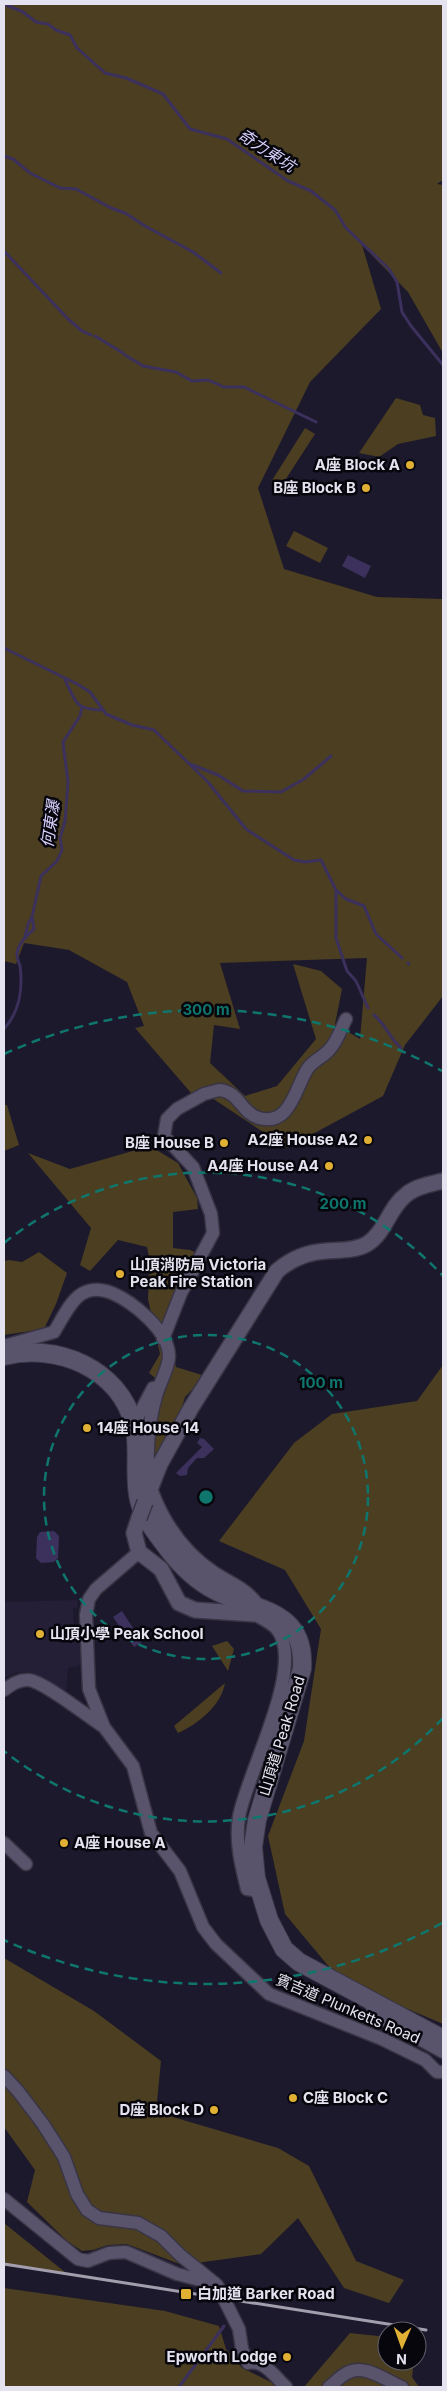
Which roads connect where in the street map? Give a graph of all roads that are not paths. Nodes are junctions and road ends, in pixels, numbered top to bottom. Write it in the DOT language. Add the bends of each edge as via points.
graph roads {
  1 [pos="346,1019"];
  2 [pos="443,1181"];
  3 [pos="163,1339"];
  4 [pos="4,1346"];
  5 [pos="4,1356"];
  6 [pos="166,1366"];
  7 [pos="134,1424"];
  8 [pos="147,1496"];
  9 [pos="139,1552"];
  10 [pos="255,1609"];
  11 [pos="4,1690"];
  12 [pos="104,1727"];
  13 [pos="4,1843"];
  14 [pos="26,1864"];
  15 [pos="367,1998"];
  16 [pos="443,2038"];
  17 [pos="443,2052"];
  18 [pos="443,2072"];
  19 [pos="4,2076"];
  20 [pos="4,2199"];
  21 [pos="217,2284"];
  22 [pos="286,2387"];
  23 [pos="329,2387"];
  24 [pos="402,2387"];
  1 -- 3 [label="street" via="332,1047 309,1067 292,1103 280,1114 258,1118 232,1094 219,1090 187,1102 167,1119 164,1136 192,1167 211,1214 213,1233 181,1293"];
  2 -- 8 [label="street" via="406,1195 367,1244 309,1254 276,1271 191,1408 160,1464"];
  3 -- 4 [label="street" via="138,1306 106,1291 77,1295 54,1332"];
  3 -- 6 [label="street" via="169,1355"];
  5 -- 7 [label="main road, 山頂道 Peak Road" via="45,1352 89,1366 116,1390"];
  6 -- 7 [label="street"];
  6 -- 8 [label="street" via="150,1427"];
  7 -- 10 [label="main road, 山頂道 Peak Road" via="139,1502 158,1537 195,1578"];
  8 -- 9 [label="street, bridge" via="134,1533"];
  8 -- 10 [label="street" via="188,1552 214,1574 250,1596"];
  9 -- 10 [label="street" via="161,1569 179,1603 186,1607 232,1614"];
  9 -- 12 [label="street" via="89,1599 86,1615 89,1689"];
  10 -- 15 [label="main road, 山頂道 Peak Road" via="277,1615 290,1626 298,1642 302,1662 298,1686 257,1820 252,1847 259,1891 275,1934 288,1954"];
  11 -- 12 [label="street" via="15,1682 28,1680"];
  12 -- 18 [label="street, 賓吉道 Plunketts Road" via="136,1773 151,1833 180,1871 201,1924 216,1944 269,1994 377,2037 425,2060 437,2072"];
  13 -- 14 [label="street"];
  15 -- 16 [label="main road, 山頂道 Peak Road"];
  15 -- 17 [label="street, 山頂道 Peak Road" via="378,2016"];
  19 -- 21 [label="street" via="64,2157 86,2210 99,2218 138,2223 161,2236"];
  20 -- 21 [label="street" via="78,2259 88,2261 109,2252 126,2252 177,2274"];
  21 -- 22 [label="street" via="239,2329 248,2363 262,2365"];
  23 -- 24 [label="street" via="346,2373 359,2370"];
}
